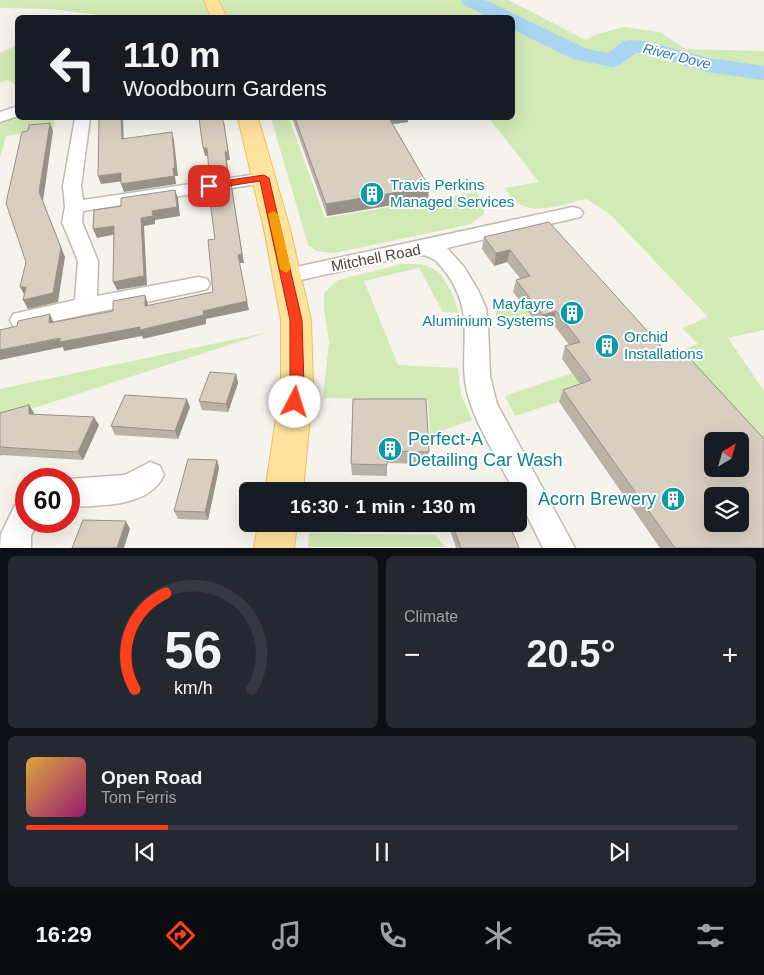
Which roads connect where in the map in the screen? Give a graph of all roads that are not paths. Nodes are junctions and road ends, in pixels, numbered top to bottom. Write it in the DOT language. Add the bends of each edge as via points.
graph roads {
  1 [pos="211,0"];
  2 [pos="218,15"];
  3 [pos="15,111"];
  4 [pos="0,117"];
  5 [pos="82,120"];
  6 [pos="249,120"];
  7 [pos="264,178"];
  8 [pos="74,207"];
  9 [pos="573,213"];
  10 [pos="413,248"];
  11 [pos="287,276"];
  12 [pos="199,284"];
  13 [pos="86,306"];
  14 [pos="21,320"];
  15 [pos="150,475"];
  16 [pos="285,482"];
  17 [pos="80,491"];
  18 [pos="277,532"];
  19 [pos="17,533"];
  20 [pos="15,548"];
  21 [pos="274,548"];
  22 [pos="560,548"];
  1 -- 2 [label="main road"];
  3 -- 4 [label="street"];
  5 -- 8 [label="street" via="72,186"];
  6 -- 7 [label="main road"];
  7 -- 8 [label="street"];
  7 -- 11 [label="main road"];
  8 -- 13 [label="street" via="72,222 88,261"];
  9 -- 10 [label="street"];
  10 -- 11 [label="street, Mitchell Road"];
  10 -- 22 [label="street, Mitchell Road" via="430,248 440,253 466,288 476,313 480,394"];
  11 -- 16 [label="main road" via="296,320 297,386"];
  12 -- 13 [label="street"];
  13 -- 14 [label="street"];
  15 -- 17 [label="street" via="130,488"];
  18 -- 21 [label="main road"];
  19 -- 20 [label="street"];
}
